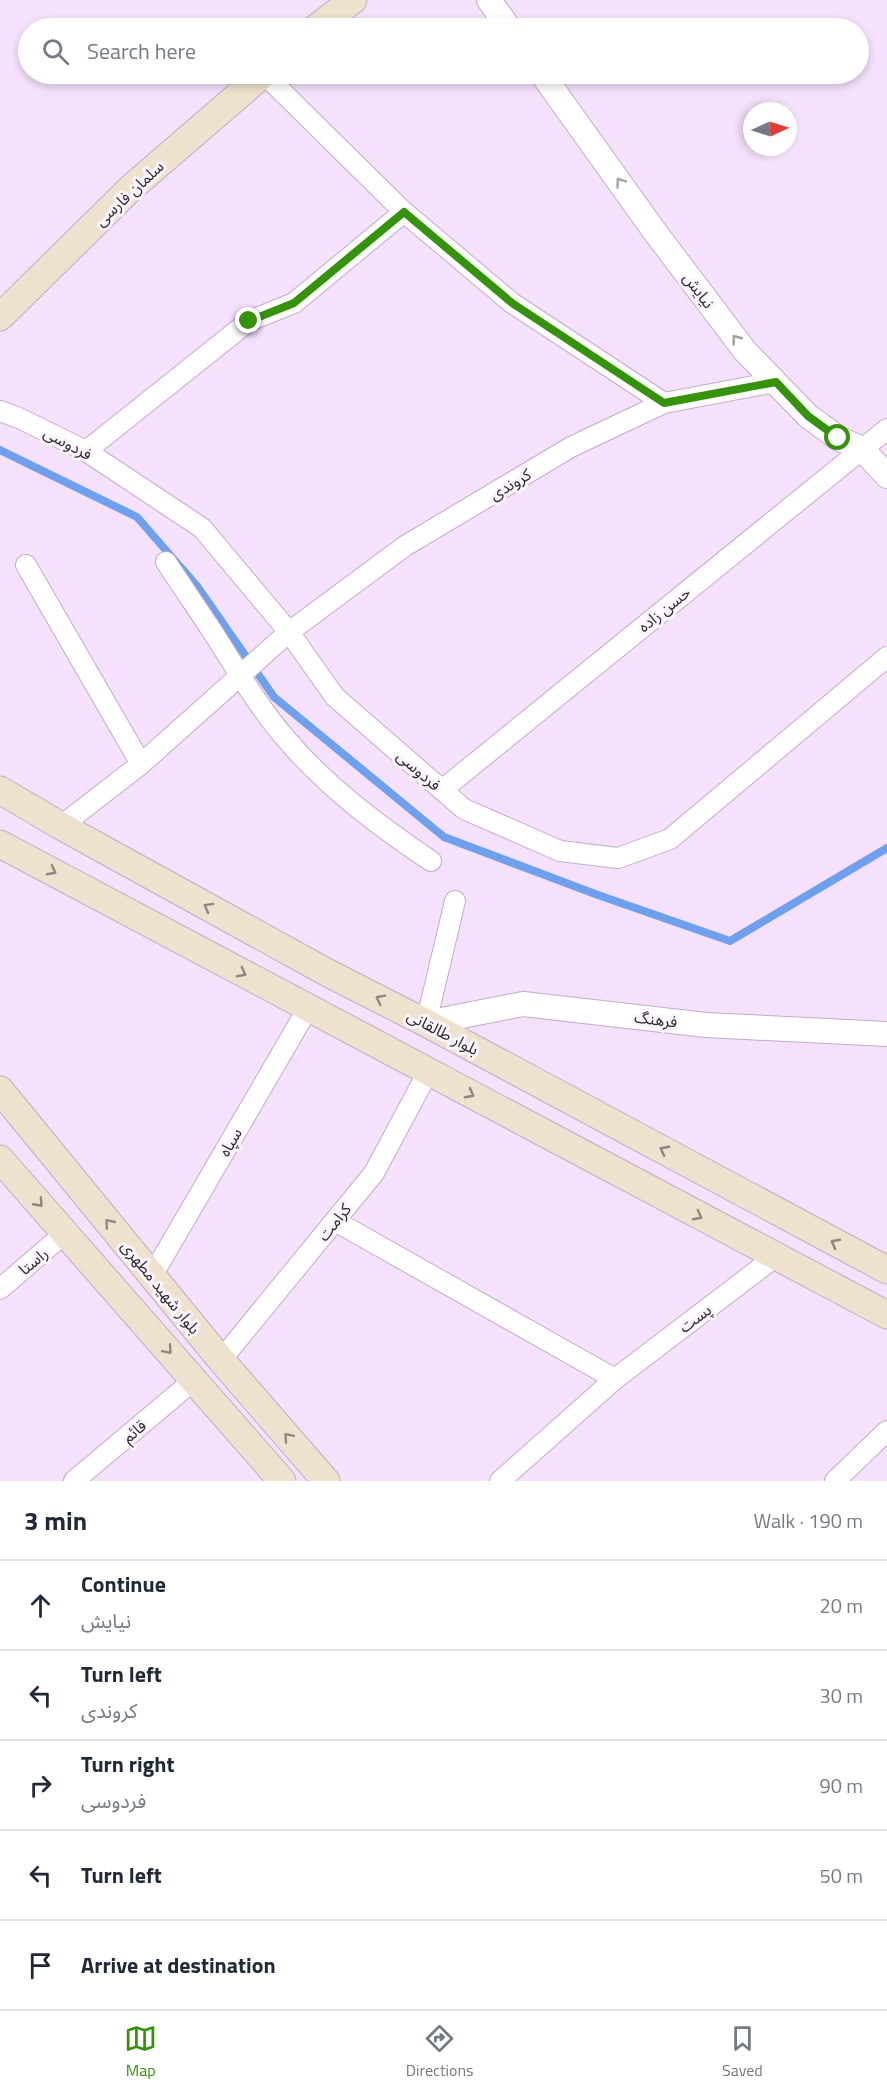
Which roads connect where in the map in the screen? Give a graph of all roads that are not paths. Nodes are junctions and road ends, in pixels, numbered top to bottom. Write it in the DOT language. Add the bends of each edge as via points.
graph roads {
  1 [pos="353,0"];
  2 [pos="489,0"];
  3 [pos="329,18"];
  4 [pos="502,18"];
  5 [pos="251,84"];
  6 [pos="273,84"];
  7 [pos="549,84"];
  8 [pos="404,212"];
  9 [pos="0,317"];
  10 [pos="776,382"];
  11 [pos="664,403"];
  12 [pos="0,411"];
  13 [pos="887,429"];
  14 [pos="862,449"];
  15 [pos="87,451"];
  16 [pos="887,476"];
  17 [pos="166,562"];
  18 [pos="26,565"];
  19 [pos="289,632"];
  20 [pos="887,657"];
  21 [pos="239,676"];
  22 [pos="141,764"];
  23 [pos="0,790"];
  24 [pos="442,790"];
  25 [pos="61,826"];
  26 [pos="0,844"];
  27 [pos="431,861"];
  28 [pos="455,901"];
  29 [pos="308,1008"];
  30 [pos="426,1023"];
  31 [pos="887,1034"];
  32 [pos="428,1072"];
  33 [pos="0,1090"];
  34 [pos="0,1159"];
  35 [pos="335,1221"];
  36 [pos="65,1233"];
  37 [pos="775,1257"];
  38 [pos="887,1270"];
  39 [pos="152,1276"];
  40 [pos="0,1289"];
  41 [pos="887,1315"];
  42 [pos="221,1360"];
  43 [pos="615,1379"];
  44 [pos="194,1380"];
  45 [pos="887,1431"];
  46 [pos="74,1481"];
  47 [pos="282,1481"];
  48 [pos="326,1481"];
  49 [pos="500,1481"];
  50 [pos="835,1481"];
  1 -- 3 [label="main road"];
  2 -- 4 [label="street"];
  5 -- 9 [label="main road, سلمان فارسی" via="131,188"];
  6 -- 8 [label="street"];
  10 -- 7 [label="street, نیایش, one-way" via="745,351"];
  8 -- 11 [label="street" via="512,303"];
  8 -- 15 [label="street" via="294,303 249,321"];
  10 -- 11 [label="street, کروندی"];
  10 -- 14 [label="street, نیایش" via="808,416 838,438"];
  11 -- 19 [label="street, کروندی" via="571,447 405,546"];
  12 -- 15 [label="street, فردوسی"];
  13 -- 14 [label="street, حسن زاده"];
  14 -- 16 [label="street, نیایش"];
  14 -- 24 [label="street, حسن زاده"];
  15 -- 19 [label="street, فردوسی" via="202,528"];
  17 -- 21 [label="street"];
  18 -- 22 [label="street"];
  19 -- 21 [label="street, کروندی"];
  19 -- 24 [label="street, فردوسی" via="335,697"];
  20 -- 24 [label="street, فردوسی" via="670,839 618,858 560,851 464,809"];
  21 -- 22 [label="street, کروندی"];
  21 -- 27 [label="street" via="287,740 338,792"];
  22 -- 25 [label="street, کروندی"];
  23 -- 25 [label="main road, بلوار طالقانی"];
  30 -- 25 [label="main road, بلوار طالقانی, one-way"];
  26 -- 29 [label="main road, one-way"];
  28 -- 30 [label="street"];
  29 -- 32 [label="main road"];
  29 -- 39 [label="street, سپاه"];
  30 -- 31 [label="street, فرهنگ" via="523,1004 706,1025"];
  38 -- 30 [label="main road, بلوار طالقانی, one-way"];
  32 -- 35 [label="street, کرامت" via="374,1173"];
  32 -- 37 [label="main road, one-way"];
  39 -- 33 [label="main road, بلوار شهید مطهری, one-way"];
  34 -- 36 [label="main road, بلوار شهید مطهری, one-way"];
  35 -- 42 [label="street, کرامت"];
  35 -- 43 [label="street"];
  36 -- 40 [label="street, راستا"];
  36 -- 44 [label="main road, بلوار شهید مطهری, one-way"];
  37 -- 41 [label="main road"];
  37 -- 43 [label="street, پست"];
  39 -- 42 [label="main road, بلوار شهید مطهری"];
  48 -- 42 [label="main road, بلوار شهید مطهری, one-way"];
  43 -- 49 [label="street, پست"];
  44 -- 46 [label="street, قائم"];
  44 -- 47 [label="main road, بلوار شهید مطهری"];
  45 -- 50 [label="street"];
}
